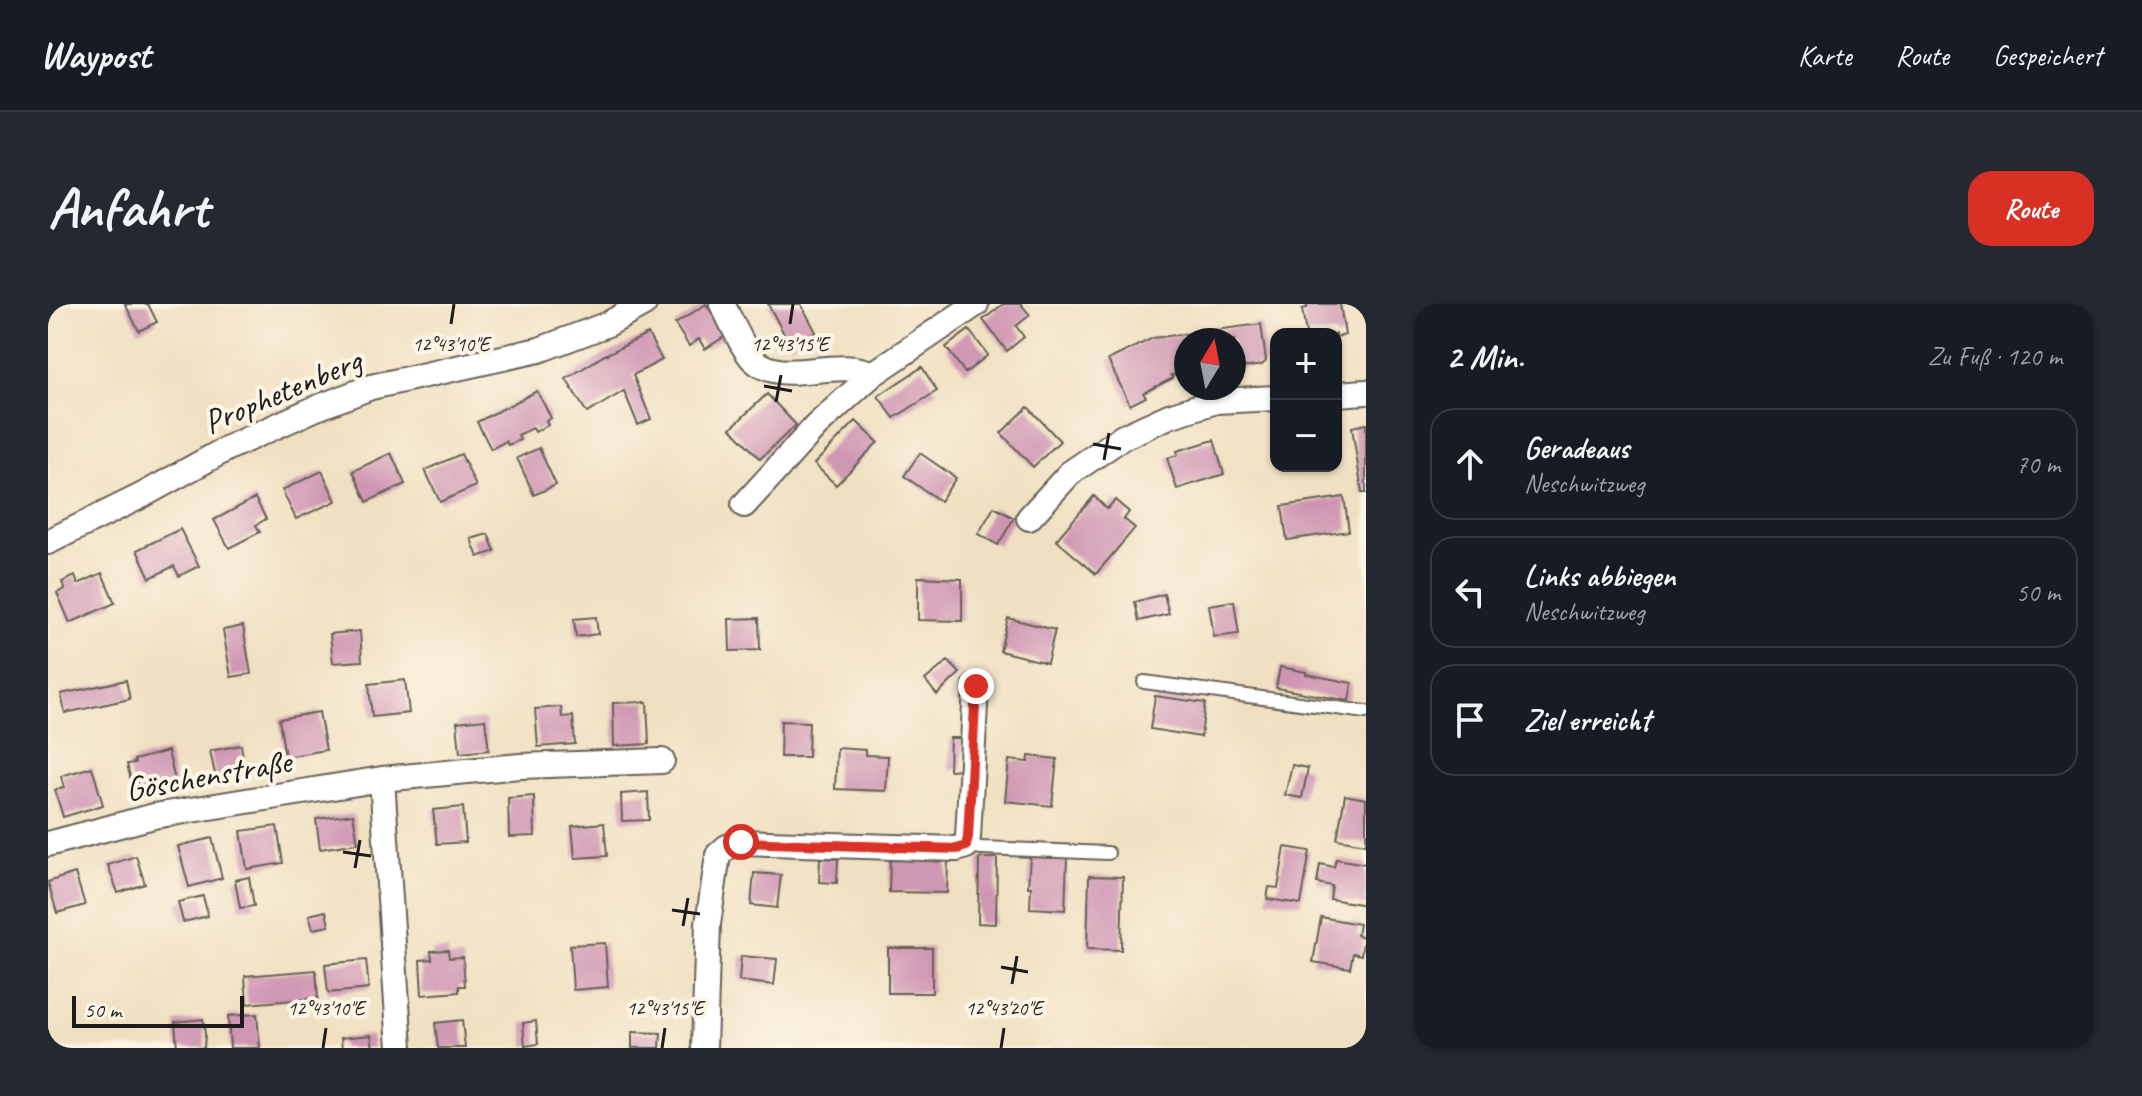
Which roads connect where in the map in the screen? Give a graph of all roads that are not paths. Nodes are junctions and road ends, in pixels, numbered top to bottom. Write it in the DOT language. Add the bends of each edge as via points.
graph roads {
  1 [pos="644,304"];
  2 [pos="722,304"];
  3 [pos="976,304"];
  4 [pos="873,374"];
  5 [pos="1366,392"];
  6 [pos="1342,394"];
  7 [pos="1270,398"];
  8 [pos="744,505"];
  9 [pos="1029,518"];
  10 [pos="48,542"];
  11 [pos="1144,682"];
  12 [pos="976,686"];
  13 [pos="1366,712"];
  14 [pos="662,761"];
  15 [pos="382,779"];
  16 [pos="48,844"];
  17 [pos="966,846"];
  18 [pos="1108,853"];
  19 [pos="400,1048"];
  20 [pos="704,1048"];
  1 -- 10 [label="street, Prophetenberg" via="539,350 371,387 314,409"];
  2 -- 4 [label="street" via="751,358 768,370 841,366"];
  3 -- 4 [label="street"];
  4 -- 8 [label="street" via="816,426"];
  5 -- 6 [label="street"];
  7 -- 9 [label="street" via="1216,401 1123,437 1070,473"];
  11 -- 13 [label="lane"];
  12 -- 17 [label="street"];
  14 -- 15 [label="street, Göschenstraße" via="520,766"];
  15 -- 16 [label="street, Göschenstraße" via="154,816"];
  15 -- 19 [label="street"];
  17 -- 18 [label="lane"];
  17 -- 20 [label="street" via="741,842 727,847 718,855 708,924"];
}
